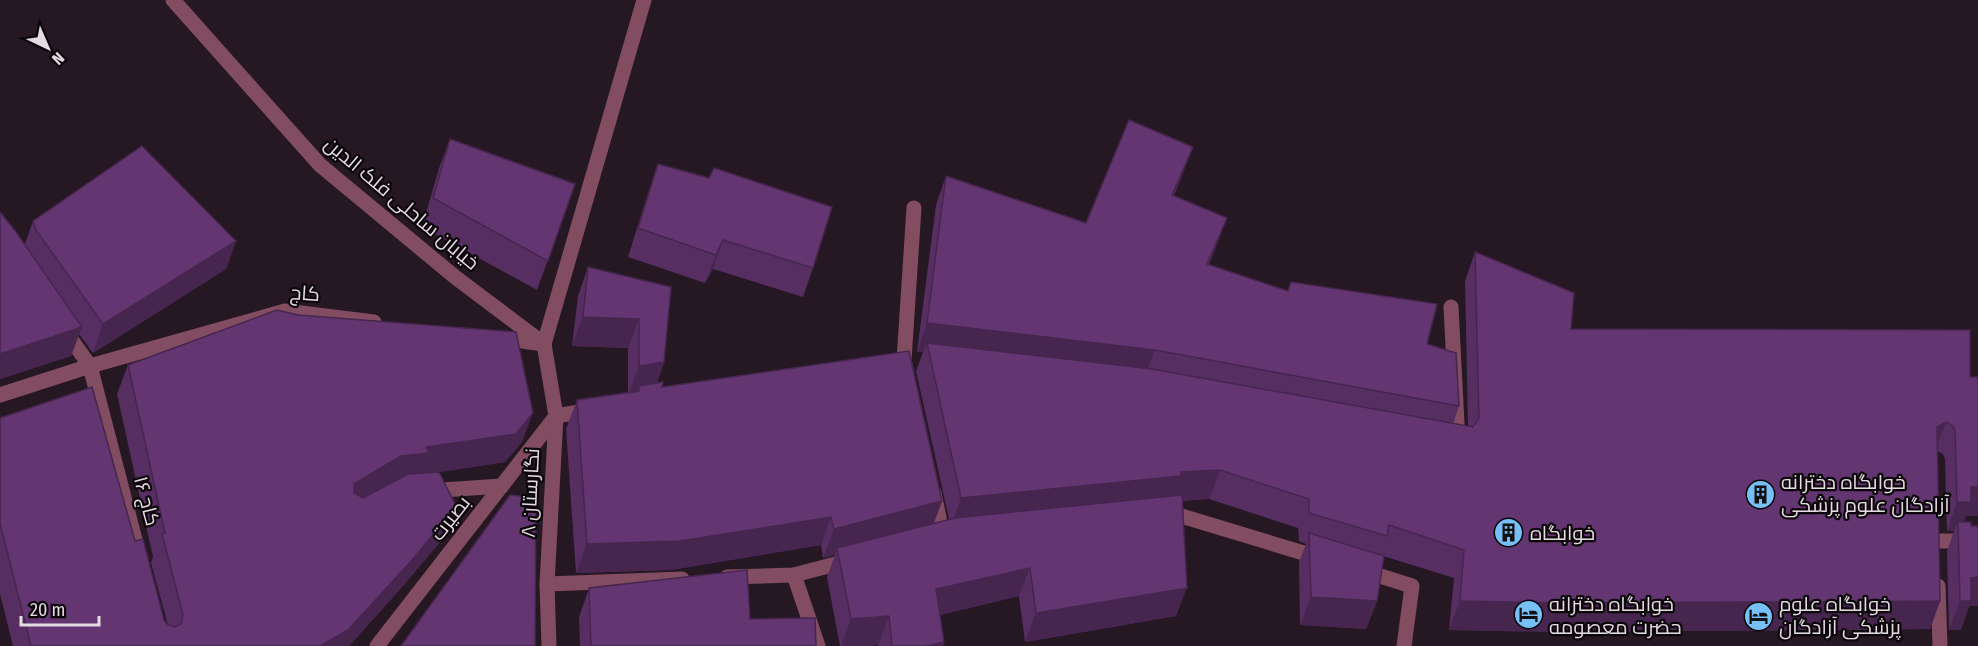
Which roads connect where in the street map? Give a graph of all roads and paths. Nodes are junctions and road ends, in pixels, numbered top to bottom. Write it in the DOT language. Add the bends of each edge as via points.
graph roads {
  1 [pos="173,0"];
  2 [pos="644,0"];
  3 [pos="914,208"];
  4 [pos="1451,307"];
  5 [pos="55,317"];
  6 [pos="391,324"];
  7 [pos="485,336"];
  8 [pos="544,344"];
  9 [pos="90,366"];
  10 [pos="909,383"];
  11 [pos="0,395"];
  12 [pos="602,409"];
  13 [pos="556,416"];
  14 [pos="1453,446"];
  15 [pos="930,475"];
  16 [pos="502,486"];
  17 [pos="414,492"];
  18 [pos="1152,517"];
  19 [pos="943,538"];
  20 [pos="1978,541"];
  21 [pos="863,557"];
  22 [pos="794,575"];
  23 [pos="146,579"];
  24 [pos="547,584"];
  25 [pos="377,646"];
  26 [pos="549,646"];
  27 [pos="818,646"];
  28 [pos="1404,646"];
  29 [pos="1940,646"];
  1 -- 8 [label="street, خیابان ساحلی فلک الدین" via="320,165 455,277"];
  2 -- 8 [label="street"];
  3 -- 10 [label="street" via="904,361"];
  4 -- 14 [label="street"];
  5 -- 9 [label="street"];
  6 -- 9 [label="street, کاج" via="285,310"];
  7 -- 8 [label="street"];
  8 -- 13 [label="street, نگارستان ۸"];
  9 -- 11 [label="street, کاج"];
  9 -- 23 [label="street, کاج ۱۶"];
  12 -- 13 [label="street"];
  13 -- 16 [label="street, بصیرت"];
  13 -- 24 [label="street, نگارستان ۸"];
  15 -- 19 [label="street"];
  16 -- 17 [label="street"];
  16 -- 25 [label="street, بصیرت"];
  18 -- 28 [label="street" via="1175,514 1412,586"];
  20 -- 29 [label="street" via="1937,547"];
  21 -- 22 [label="street"];
  22 -- 24 [label="street"];
  22 -- 27 [label="street"];
  24 -- 26 [label="street, نگارستان ۸"];
}
